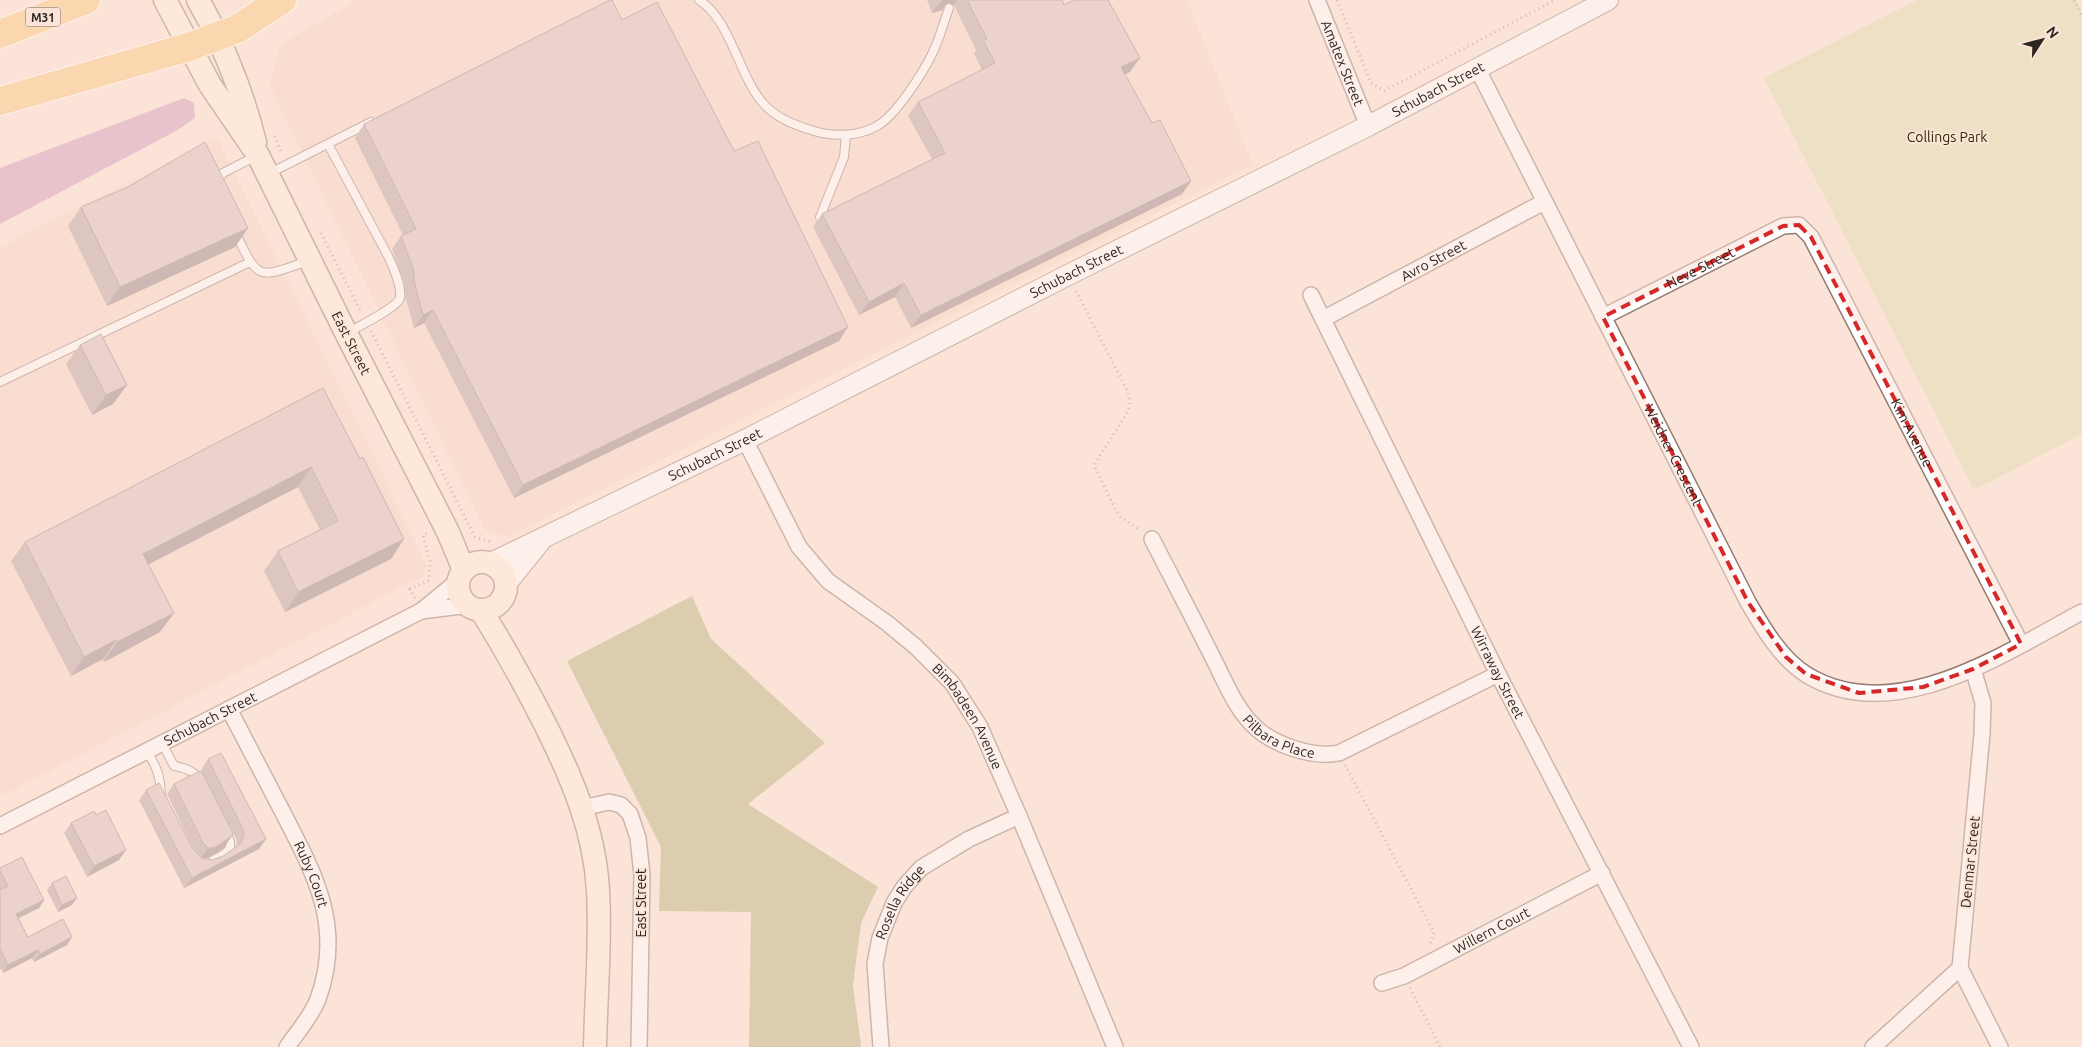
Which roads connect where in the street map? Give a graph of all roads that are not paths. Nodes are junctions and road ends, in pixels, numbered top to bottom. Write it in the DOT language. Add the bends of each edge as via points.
graph roads {
  1 [pos="86,0"];
  2 [pos="165,0"];
  3 [pos="198,0"];
  4 [pos="282,0"];
  5 [pos="700,0"];
  6 [pos="1317,0"];
  7 [pos="1608,0"];
  8 [pos="949,8"];
  9 [pos="0,34"];
  10 [pos="218,36"];
  11 [pos="189,46"];
  12 [pos="1478,68"];
  13 [pos="0,101"];
  14 [pos="381,117"];
  15 [pos="1368,126"];
  16 [pos="846,134"];
  17 [pos="328,144"];
  18 [pos="271,165"];
  19 [pos="216,192"];
  20 [pos="1544,202"];
  21 [pos="820,217"];
  22 [pos="231,223"];
  23 [pos="1799,225"];
  24 [pos="310,260"];
  25 [pos="250,262"];
  26 [pos="1310,295"];
  27 [pos="1603,317"];
  28 [pos="1322,319"];
  29 [pos="346,333"];
  30 [pos="0,382"];
  31 [pos="745,440"];
  32 [pos="542,538"];
  33 [pos="1152,539"];
  34 [pos="479,564"];
  35 [pos="504,591"];
  36 [pos="475,608"];
  37 [pos="420,611"];
  38 [pos="2082,612"];
  39 [pos="2021,644"];
  40 [pos="513,660"];
  41 [pos="1973,669"];
  42 [pos="1498,674"];
  43 [pos="229,709"];
  44 [pos="162,743"];
  45 [pos="148,751"];
  46 [pos="203,787"];
  47 [pos="165,804"];
  48 [pos="582,808"];
  49 [pos="1019,816"];
  50 [pos="220,819"];
  51 [pos="0,826"];
  52 [pos="204,865"];
  53 [pos="1602,873"];
  54 [pos="1960,968"];
  55 [pos="1382,983"];
  56 [pos="287,1047"];
  57 [pos="595,1047"];
  58 [pos="639,1047"];
  59 [pos="882,1047"];
  60 [pos="1115,1047"];
  61 [pos="1691,1047"];
  62 [pos="1873,1047"];
  63 [pos="2000,1047"];
  1 -- 9 [label="highway, M31"];
  2 -- 11 [label="main road, East Street"];
  3 -- 10 [label="main road, East Street"];
  4 -- 10 [label="highway" via="236,29"];
  5 -- 16 [label="lane" via="715,13 756,93 771,111 796,126 815,132 838,136"];
  6 -- 15 [label="street, Amatex Street"];
  7 -- 12 [label="street, Schubach Street"];
  8 -- 16 [label="lane" via="938,42 897,110 877,126"];
  10 -- 11 [label="highway"];
  10 -- 18 [label="main road, East Street"];
  11 -- 13 [label="highway"];
  11 -- 18 [label="main road, East Street" via="210,85"];
  12 -- 15 [label="street, Schubach Street"];
  12 -- 20 [label="street, Weidner Crescent"];
  14 -- 17 [label="lane"];
  15 -- 31 [label="street, Schubach Street"];
  16 -- 21 [label="lane" via="844,157"];
  17 -- 18 [label="lane"];
  17 -- 29 [label="lane" via="388,256 400,298 395,306"];
  18 -- 19 [label="lane" via="223,173 216,184"];
  18 -- 24 [label="main road, East Street"];
  20 -- 27 [label="street, Weidner Crescent"];
  20 -- 28 [label="street, Avro Street"];
  22 -- 25 [label="lane"];
  23 -- 27 [label="street, Neve Street" via="1783,226"];
  23 -- 39 [label="street, Kim Avenue" via="1811,237"];
  24 -- 25 [label="lane" via="265,274"];
  24 -- 29 [label="main road, East Street"];
  25 -- 30 [label="lane"];
  26 -- 28 [label="street, Wirraway Street"];
  27 -- 41 [label="street, Weidner Crescent" via="1748,602 1786,657 1806,674 1832,686 1860,693 1884,694 1923,687"];
  28 -- 42 [label="street, Wirraway Street"];
  29 -- 34 [label="main road, East Street" via="451,522"];
  31 -- 32 [label="street, Schubach Street"];
  31 -- 49 [label="street, Bimbadeen Avenue" via="800,547 828,581 887,623 952,683 980,727"];
  32 -- 34 [label="street, Schubach Street"];
  32 -- 35 [label="street, Schubach Street"];
  33 -- 42 [label="street, Pilbara Place" via="1234,700 1253,726 1287,747 1330,755 1339,753"];
  34 -- 35 [label="main road" via="498,568 504,575"];
  34 -- 36 [label="main road" via="460,594"];
  34 -- 37 [label="street, Schubach Street"];
  35 -- 36 [label="main road" via="494,607"];
  35 -- 40 [label="main road"];
  36 -- 37 [label="street, Schubach Street"];
  36 -- 40 [label="main road"];
  37 -- 43 [label="street, Schubach Street"];
  38 -- 39 [label="street, Weidner Crescent"];
  39 -- 41 [label="street, Weidner Crescent"];
  40 -- 48 [label="main road" via="565,764"];
  41 -- 54 [label="street, Denmar Street" via="1983,702 1982,734"];
  42 -- 53 [label="street, Wirraway Street"];
  43 -- 44 [label="street, Schubach Street"];
  43 -- 56 [label="street, Ruby Court" via="306,856 324,905 328,949 324,979 310,1016"];
  44 -- 45 [label="street, Schubach Street"];
  44 -- 46 [label="lane" via="174,766 192,772"];
  45 -- 47 [label="lane" via="159,770"];
  45 -- 51 [label="street, Schubach Street"];
  48 -- 57 [label="main road" via="593,851 598,891"];
  48 -- 58 [label="street, East Street" via="609,802 621,805 630,814 638,838 642,875"];
  49 -- 59 [label="street, Rosella Ridge" via="969,839 921,868 894,903 880,938 875,964"];
  49 -- 60 [label="street, Bimbadeen Avenue"];
  50 -- 52 [label="lane" via="232,847"];
  53 -- 55 [label="street, Willern Court" via="1404,976"];
  53 -- 61 [label="street, Wirraway Street"];
  54 -- 62 [label="street"];
  54 -- 63 [label="street"];
}
